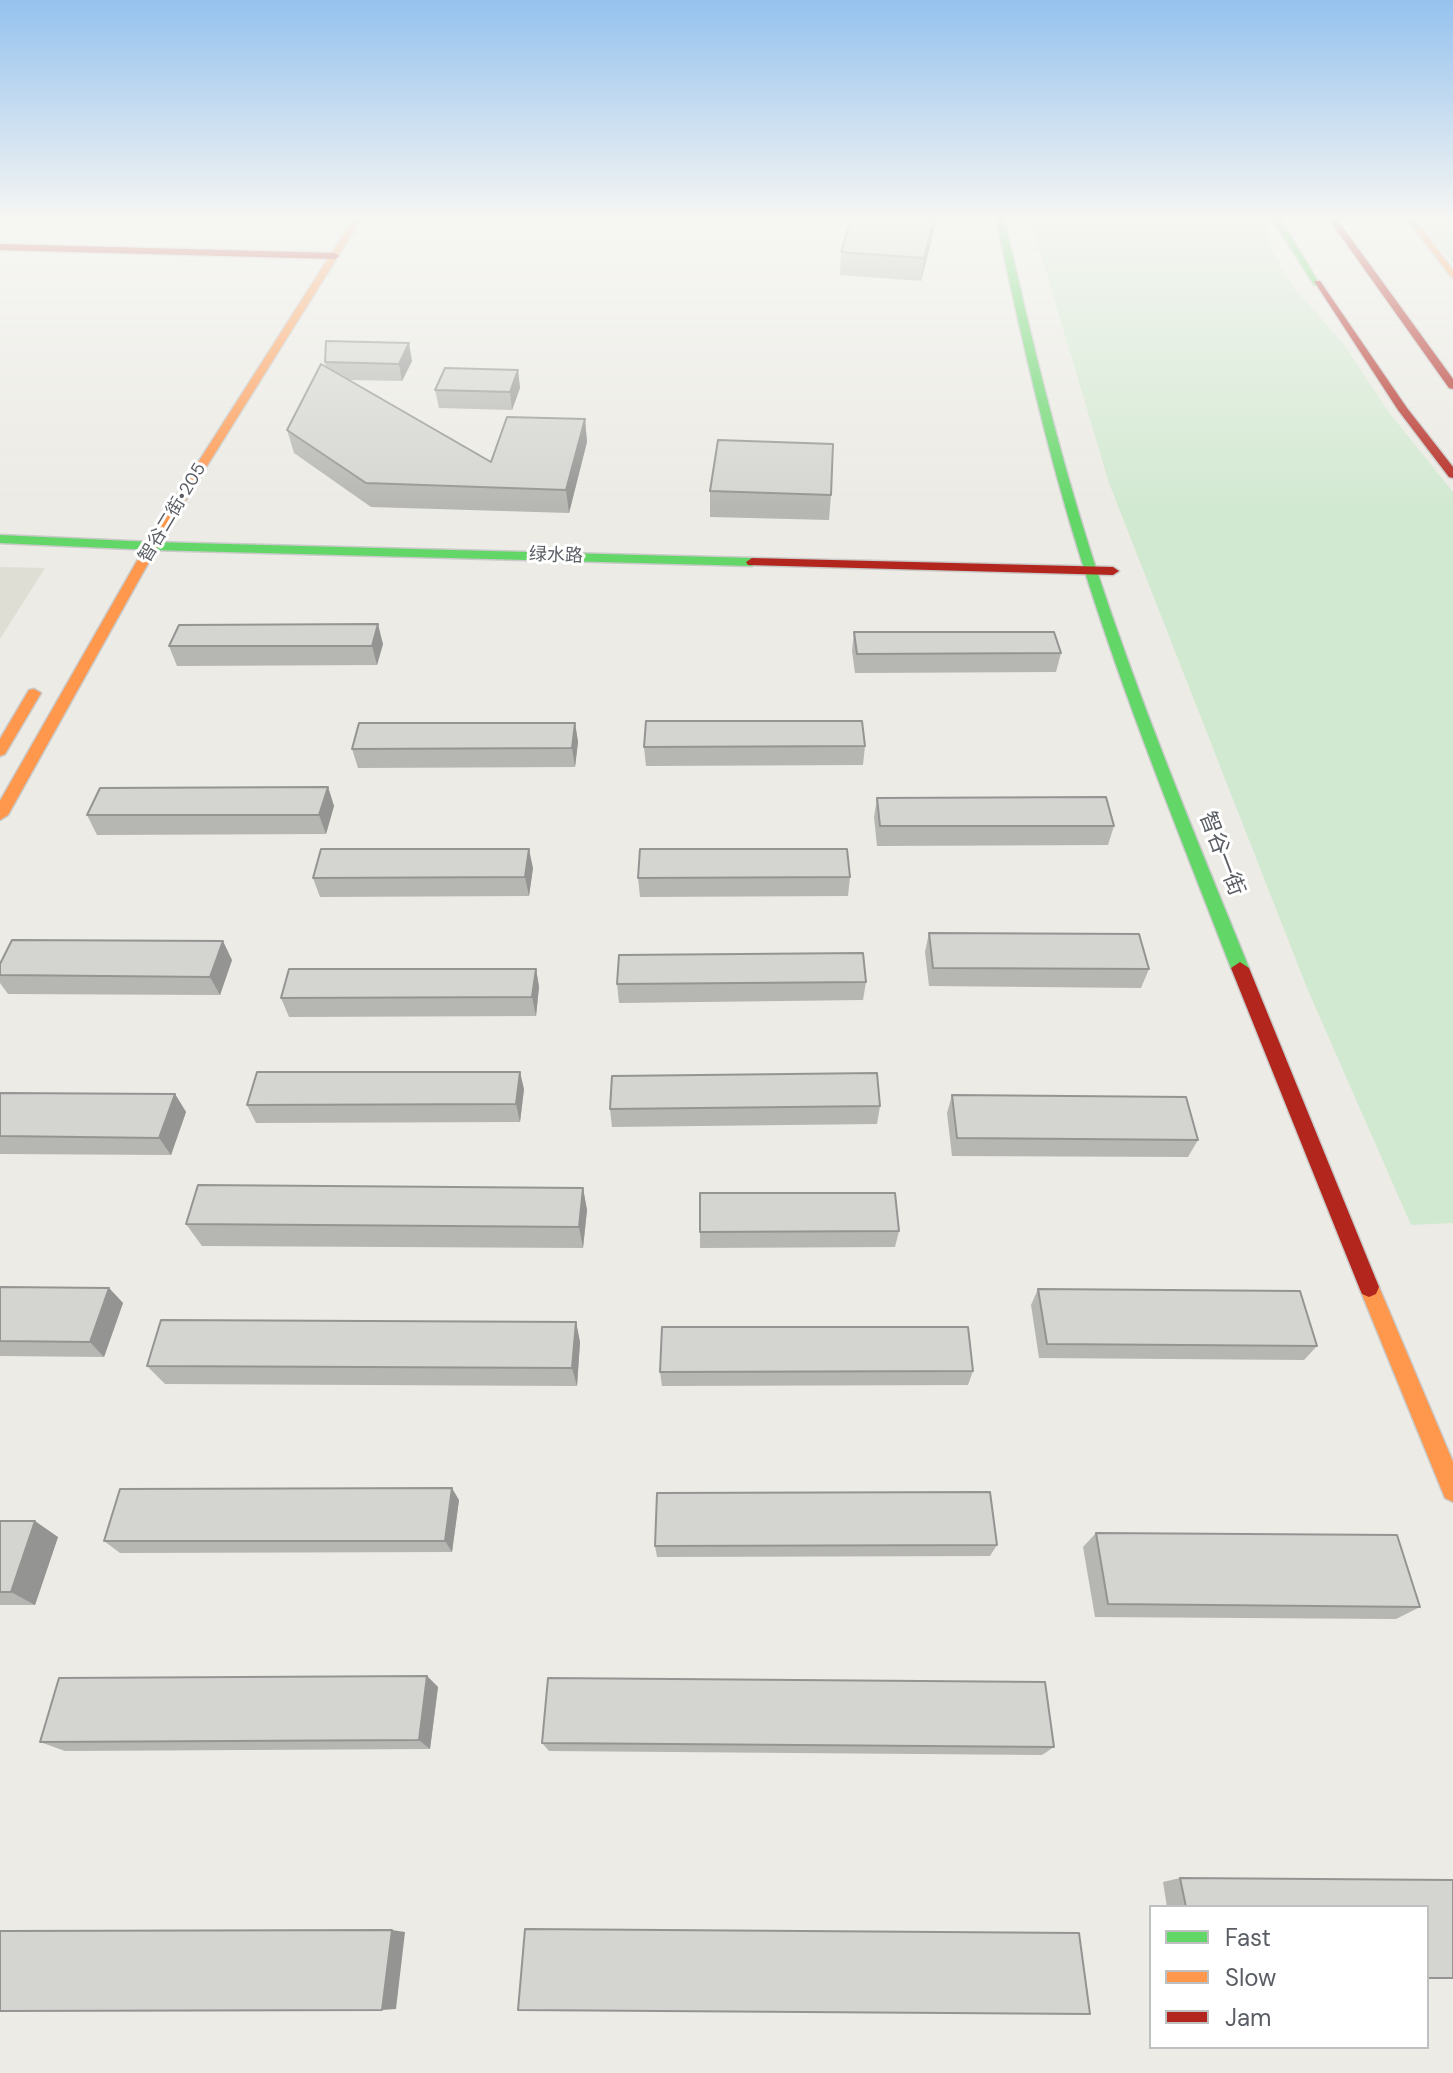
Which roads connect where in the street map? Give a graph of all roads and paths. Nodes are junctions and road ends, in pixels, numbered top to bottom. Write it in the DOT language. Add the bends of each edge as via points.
graph roads {
  1 [pos="298,315"];
  2 [pos="1020,315"];
  3 [pos="1034,315"];
  4 [pos="1338,315"];
  5 [pos="1402,315"];
  6 [pos="1453,386"];
  7 [pos="1074,447"];
  8 [pos="1453,475"];
  9 [pos="0,527"];
  10 [pos="0,539"];
  11 [pos="156,539"];
  12 [pos="121,545"];
  13 [pos="1089,565"];
  14 [pos="1112,565"];
  15 [pos="40,682"];
  16 [pos="0,751"];
  17 [pos="0,815"];
  18 [pos="1453,1490"];
  1 -- 11 [label="main road, 智谷二街•205"];
  2 -- 13 [label="main road, 智谷一街"];
  3 -- 7 [label="main road"];
  4 -- 8 [label="main road"];
  5 -- 6 [label="main road"];
  9 -- 12 [label="main road, 绿水路"];
  10 -- 12 [label="main road, 绿水路"];
  11 -- 12 [label="main road, 绿水路"];
  11 -- 13 [label="main road, 绿水路"];
  11 -- 17 [label="main road, 智谷二街•205"];
  13 -- 14 [label="main road, 绿水路"];
  13 -- 18 [label="main road, 智谷一街" via="1294,1108"];
  15 -- 16 [label="main road"];
}
